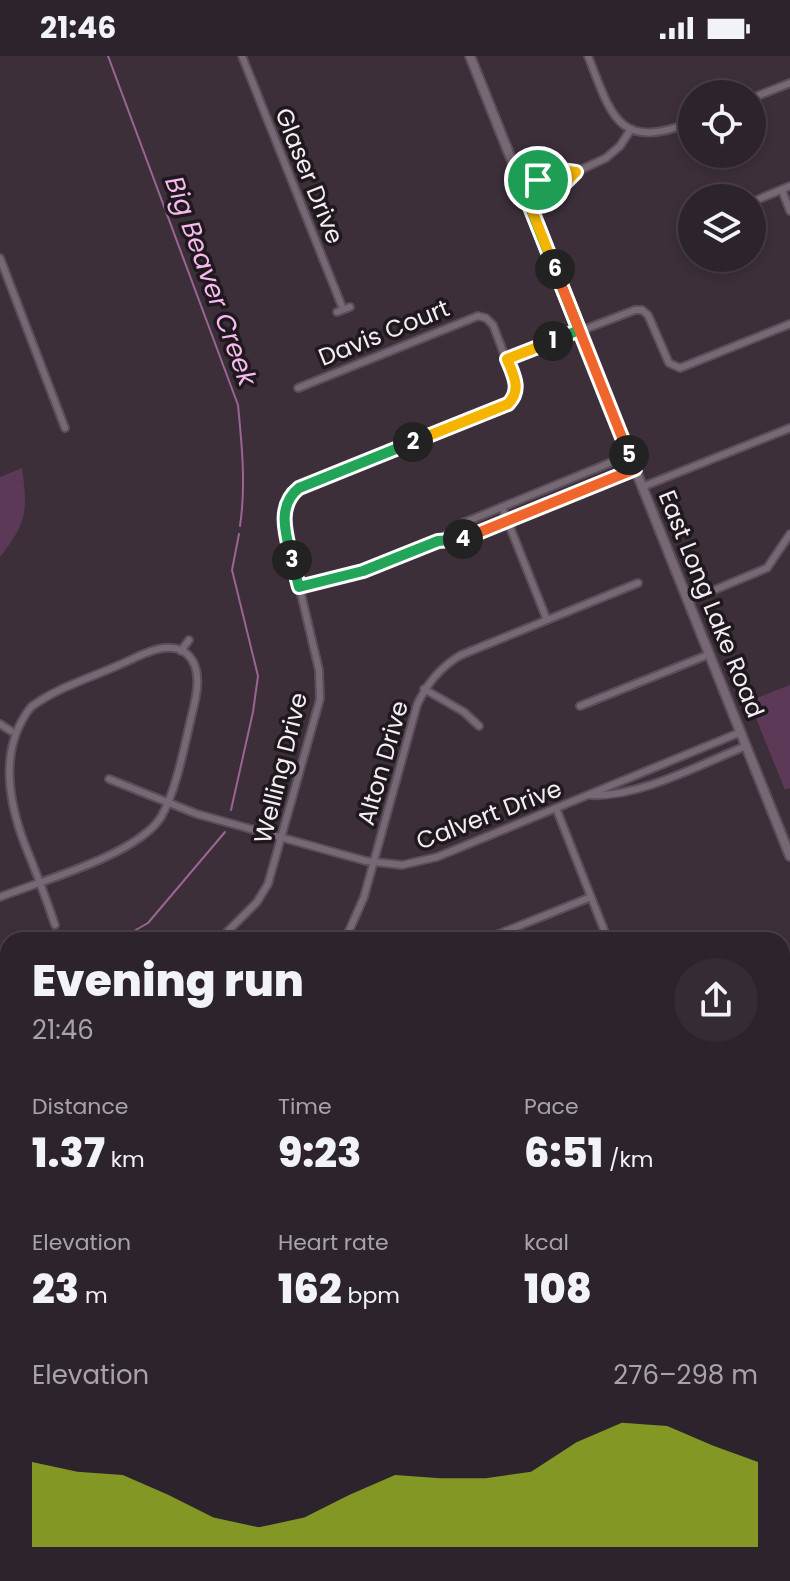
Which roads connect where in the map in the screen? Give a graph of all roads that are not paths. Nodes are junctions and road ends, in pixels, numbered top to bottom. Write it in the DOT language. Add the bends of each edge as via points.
graph roads {
  1 [pos="242,56"];
  2 [pos="470,56"];
  3 [pos="588,56"];
  4 [pos="790,83"];
  5 [pos="766,92"];
  6 [pos="678,126"];
  7 [pos="631,129"];
  8 [pos="576,172"];
  9 [pos="790,186"];
  10 [pos="522,187"];
  11 [pos="782,190"];
  12 [pos="766,196"];
  13 [pos="527,198"];
  14 [pos="790,211"];
  15 [pos="0,258"];
  16 [pos="343,309"];
  17 [pos="790,324"];
  18 [pos="579,330"];
  19 [pos="507,359"];
  20 [pos="298,388"];
  21 [pos="65,428"];
  22 [pos="790,428"];
  23 [pos="629,455"];
  24 [pos="635,469"];
  25 [pos="557,485"];
  26 [pos="642,487"];
  27 [pos="291,495"];
  28 [pos="562,499"];
  29 [pos="502,507"];
  30 [pos="507,521"];
  31 [pos="790,534"];
  32 [pos="438,541"];
  33 [pos="638,583"];
  34 [pos="299,587"];
  35 [pos="688,601"];
  36 [pos="547,620"];
  37 [pos="189,640"];
  38 [pos="181,651"];
  39 [pos="710,654"];
  40 [pos="424,689"];
  41 [pos="580,706"];
  42 [pos="0,724"];
  43 [pos="479,726"];
  44 [pos="11,731"];
  45 [pos="741,732"];
  46 [pos="746,746"];
  47 [pos="668,761"];
  48 [pos="0,767"];
  49 [pos="1,775"];
  50 [pos="674,775"];
  51 [pos="109,779"];
  52 [pos="591,795"];
  53 [pos="167,803"];
  54 [pos="556,808"];
  55 [pos="282,838"];
  56 [pos="787,839"];
  57 [pos="790,856"];
  58 [pos="374,862"];
  59 [pos="39,882"];
  60 [pos="0,897"];
  61 [pos="591,897"];
  62 [pos="55,925"];
  63 [pos="227,932"];
  64 [pos="349,932"];
  65 [pos="504,932"];
  66 [pos="605,932"];
  1 -- 16 [label="street, Glaser Drive"];
  2 -- 10 [label="main road, East Long Lake Road"];
  3 -- 7 [label="street" via="609,109"];
  4 -- 5 [label="street"];
  6 -- 7 [label="street" via="653,134"];
  7 -- 8 [label="street" via="614,152"];
  8 -- 10 [label="street" via="561,170"];
  8 -- 13 [label="street" via="566,182"];
  9 -- 11 [label="street"];
  10 -- 13 [label="main road, East Long Lake Road"];
  11 -- 12 [label="street"];
  11 -- 14 [label="street"];
  13 -- 18 [label="main road, East Long Lake Road"];
  15 -- 21 [label="street"];
  17 -- 18 [label="street" via="680,368 669,363 642,310"];
  18 -- 19 [label="street"];
  18 -- 23 [label="main road, East Long Lake Road"];
  19 -- 20 [label="street, Davis Court" via="493,325 474,316"];
  19 -- 27 [label="street, Davis Court" via="517,388 508,404"];
  22 -- 26 [label="street"];
  23 -- 24 [label="main road, East Long Lake Road"];
  23 -- 25 [label="street"];
  24 -- 26 [label="main road, East Long Lake Road"];
  24 -- 28 [label="street"];
  25 -- 28 [label="street"];
  25 -- 29 [label="street"];
  26 -- 35 [label="main road, East Long Lake Road"];
  27 -- 34 [label="street, Welling Drive" via="285,526"];
  28 -- 30 [label="street"];
  29 -- 30 [label="street"];
  29 -- 32 [label="street" via="457,526"];
  30 -- 32 [label="street" via="463,539"];
  30 -- 36 [label="street"];
  31 -- 35 [label="street" via="767,568"];
  32 -- 34 [label="street" via="363,571"];
  33 -- 36 [label="street, Alton Drive"];
  34 -- 55 [label="street, Welling Drive" via="319,670 320,699"];
  35 -- 39 [label="main road, East Long Lake Road"];
  36 -- 40 [label="street, Alton Drive" via="453,660"];
  37 -- 38 [label="street"];
  38 -- 44 [label="street" via="154,651 45,697"];
  38 -- 53 [label="street" via="192,661 197,681"];
  39 -- 41 [label="street"];
  39 -- 45 [label="main road, East Long Lake Road"];
  40 -- 43 [label="street"];
  40 -- 58 [label="street, Alton Drive"];
  42 -- 44 [label="street"];
  44 -- 48 [label="street"];
  45 -- 46 [label="main road, East Long Lake Road"];
  45 -- 47 [label="street, Calvert Drive"];
  46 -- 50 [label="street, Calvert Drive"];
  46 -- 56 [label="main road, East Long Lake Road"];
  47 -- 50 [label="street"];
  47 -- 52 [label="street, Calvert Drive"];
  49 -- 59 [label="street"];
  50 -- 52 [label="street, Calvert Drive" via="628,792"];
  51 -- 53 [label="street, Calvert Drive"];
  52 -- 54 [label="street, Calvert Drive"];
  53 -- 55 [label="street, Calvert Drive"];
  53 -- 59 [label="street" via="138,841"];
  54 -- 58 [label="street, Calvert Drive" via="426,860 402,865"];
  54 -- 61 [label="street"];
  55 -- 58 [label="street, Calvert Drive"];
  55 -- 63 [label="street, Welling Drive" via="268,884"];
  56 -- 57 [label="main road, East Long Lake Road"];
  58 -- 64 [label="street, Alton Drive"];
  59 -- 60 [label="street"];
  59 -- 62 [label="street"];
  61 -- 65 [label="street"];
  61 -- 66 [label="street"];
}
